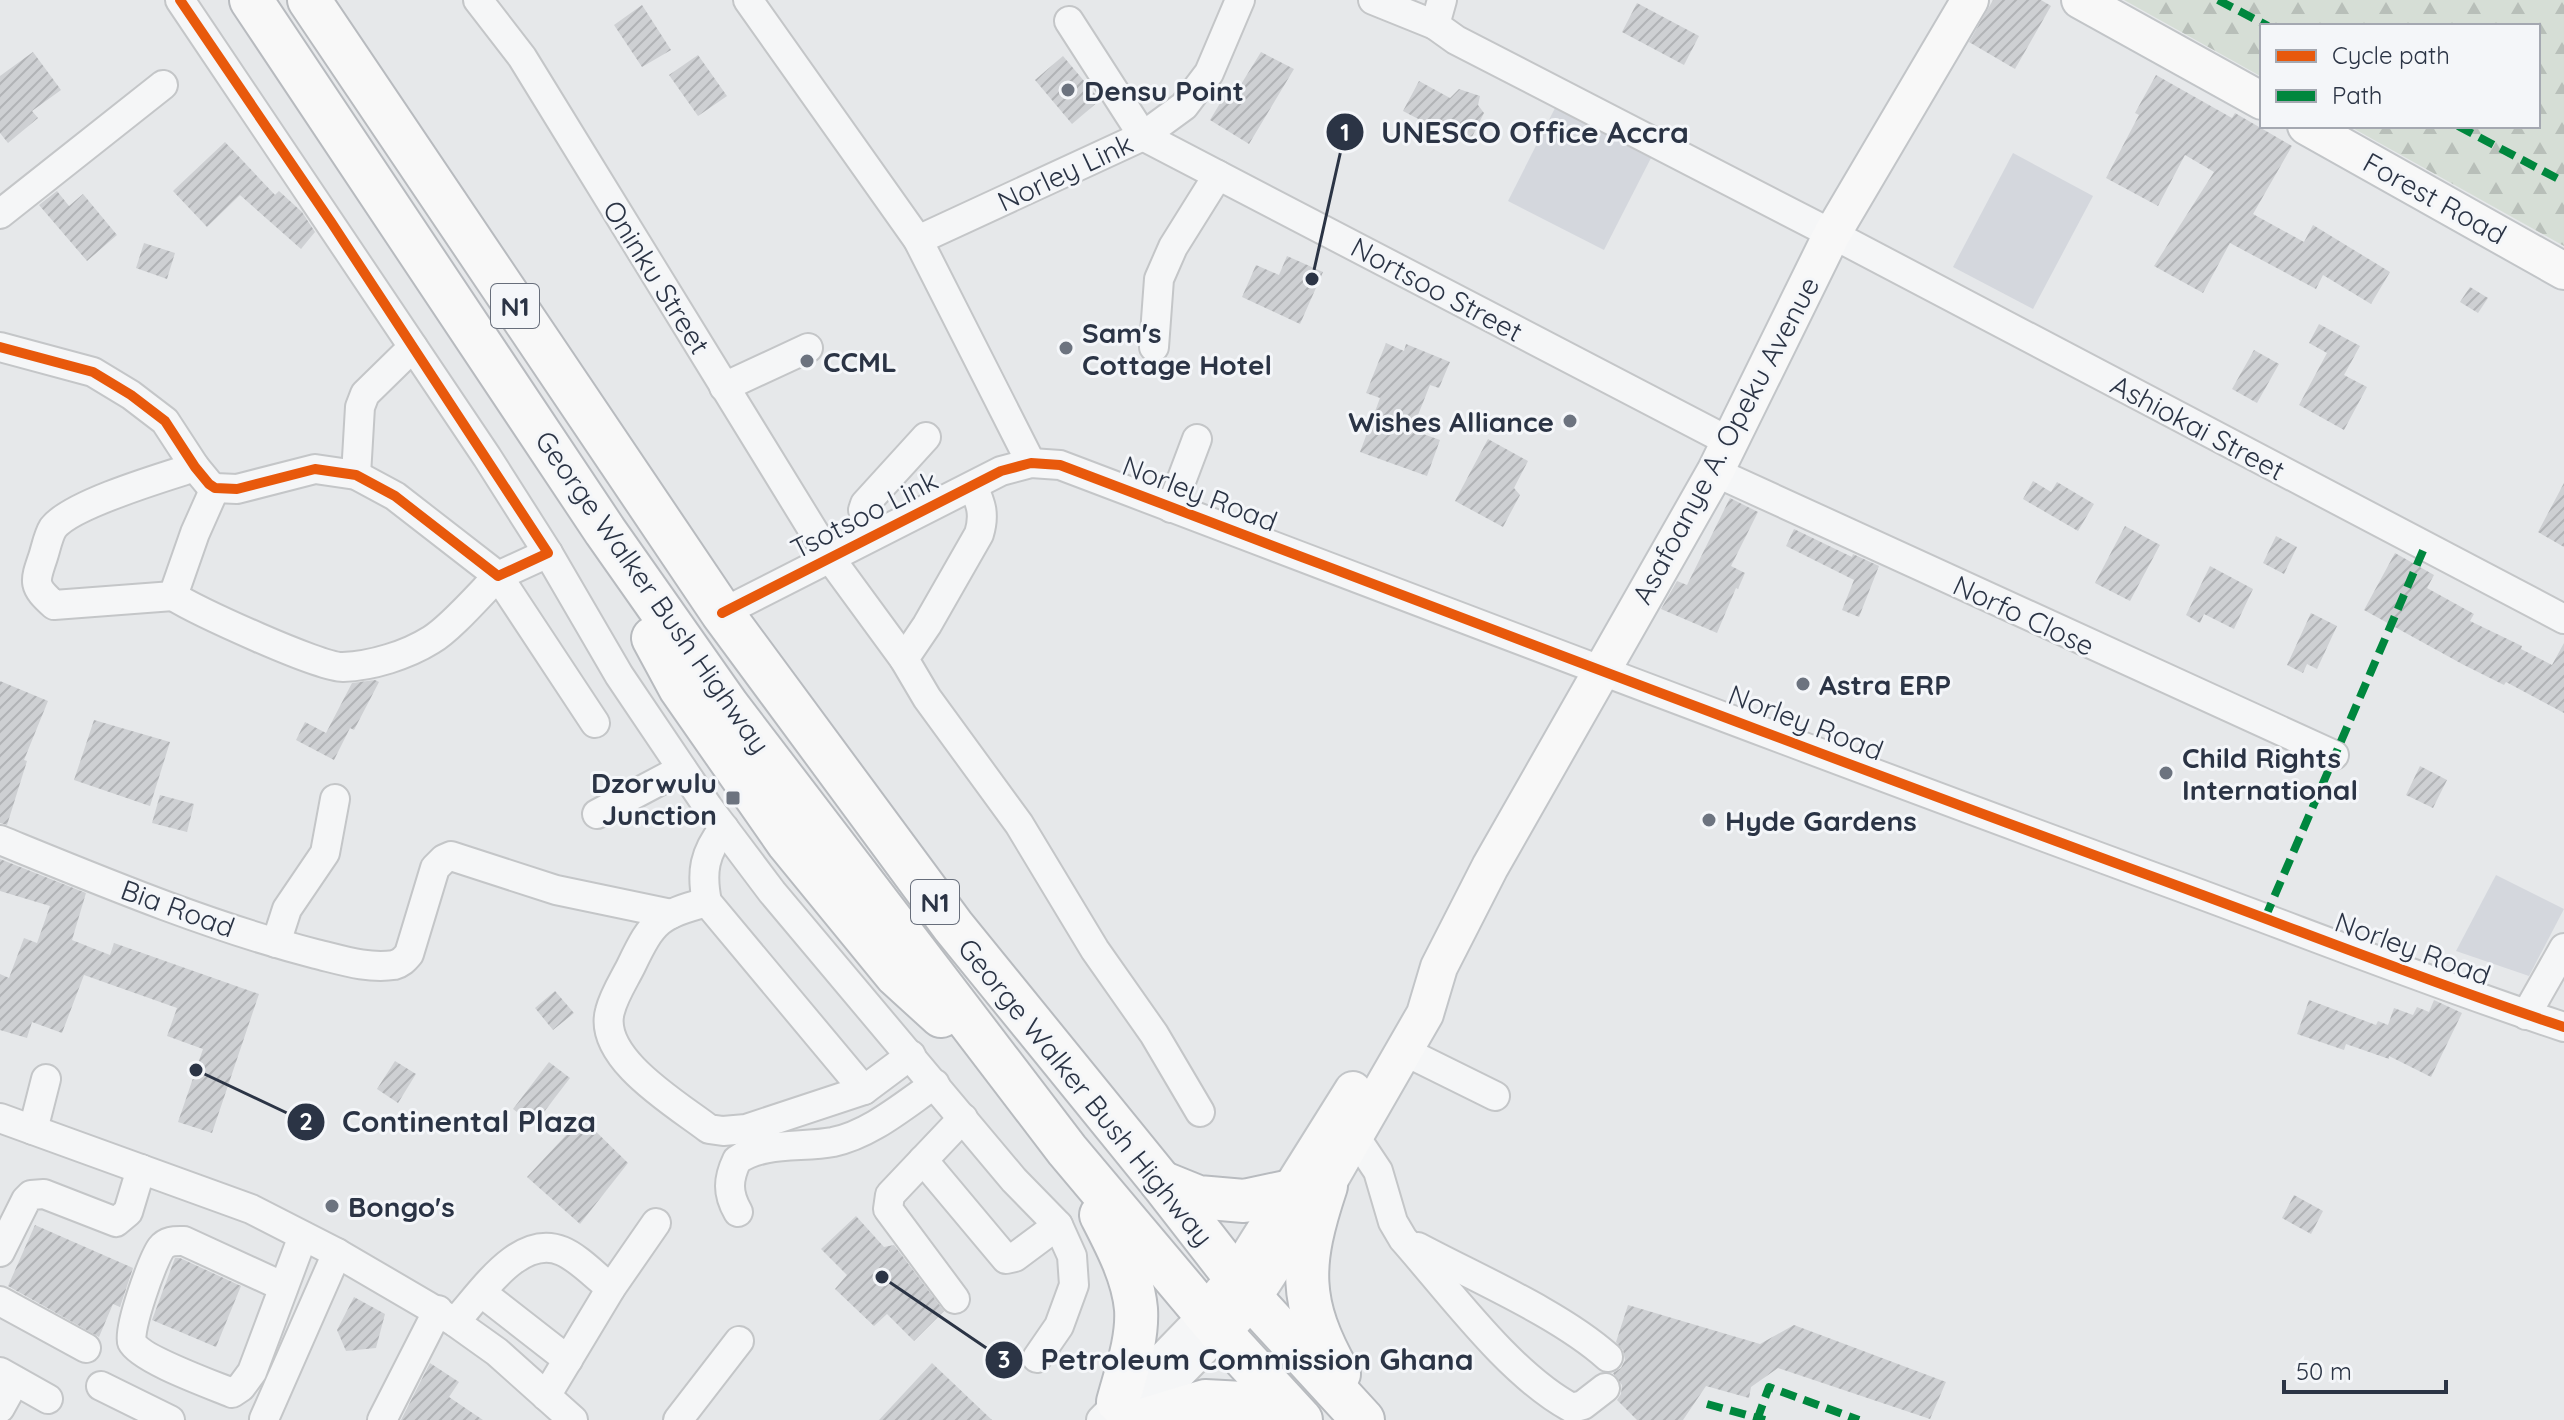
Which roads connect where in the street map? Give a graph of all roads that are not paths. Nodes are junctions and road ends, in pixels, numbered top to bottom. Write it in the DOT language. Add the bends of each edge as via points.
graph roads {
  1 [pos="180,0"];
  2 [pos="251,0"];
  3 [pos="309,0"];
  4 [pos="478,0"];
  5 [pos="748,0"];
  6 [pos="1240,0"];
  7 [pos="1373,0"];
  8 [pos="1970,0"];
  9 [pos="2080,0"];
  10 [pos="1439,12"];
  11 [pos="1069,21"];
  12 [pos="163,85"];
  13 [pos="2260,100"];
  14 [pos="2310,128"];
  15 [pos="1143,136"];
  16 [pos="1218,175"];
  17 [pos="0,214"];
  18 [pos="1832,234"];
  19 [pos="918,240"];
  20 [pos="2564,271"];
  21 [pos="0,347"];
  22 [pos="413,347"];
  23 [pos="1154,347"];
  24 [pos="808,348"];
  25 [pos="724,387"];
  26 [pos="926,437"];
  27 [pos="1197,439"];
  28 [pos="1722,457"];
  29 [pos="1031,463"];
  30 [pos="195,467"];
  31 [pos="356,475"];
  32 [pos="973,486"];
  33 [pos="215,488"];
  34 [pos="1171,508"];
  35 [pos="874,535"];
  36 [pos="548,553"];
  37 [pos="830,558"];
  38 [pos="498,576"];
  39 [pos="173,596"];
  40 [pos="722,613"];
  41 [pos="2564,619"];
  42 [pos="904,659"];
  43 [pos="1601,671"];
  44 [pos="595,723"];
  45 [pos="2334,755"];
  46 [pos="682,769"];
  47 [pos="335,799"];
  48 [pos="597,814"];
  49 [pos="724,828"];
  50 [pos="0,840"];
  51 [pos="707,902"];
  52 [pos="671,914"];
  53 [pos="276,943"];
  54 [pos="2564,948"];
  55 [pos="1439,967"];
  56 [pos="2526,1015"];
  57 [pos="2564,1027"];
  58 [pos="1404,1051"];
  59 [pos="911,1055"];
  60 [pos="46,1079"];
  61 [pos="935,1084"];
  62 [pos="864,1090"];
  63 [pos="1495,1096"];
  64 [pos="1200,1112"];
  65 [pos="963,1118"];
  66 [pos="2,1123"];
  67 [pos="33,1130"];
  68 [pos="1354,1135"];
  69 [pos="1067,1150"];
  70 [pos="923,1160"];
  71 [pos="141,1169"];
  72 [pos="1161,1182"];
  73 [pos="1308,1189"];
  74 [pos="738,1212"];
  75 [pos="656,1223"];
  76 [pos="1058,1225"];
  77 [pos="303,1236"];
  78 [pos="1403,1239"];
  79 [pos="1,1246"];
  80 [pos="337,1253"];
  81 [pos="284,1287"];
  82 [pos="611,1288"];
  83 [pos="1243,1289"];
  84 [pos="482,1293"];
  85 [pos="955,1299"];
  86 [pos="0,1301"];
  87 [pos="447,1316"];
  88 [pos="1212,1324"];
  89 [pos="739,1341"];
  90 [pos="86,1348"];
  91 [pos="1608,1357"];
  92 [pos="1037,1358"];
  93 [pos="568,1360"];
  94 [pos="173,1369"];
  95 [pos="8,1376"];
  96 [pos="101,1386"];
  97 [pos="1605,1388"];
  98 [pos="546,1396"];
  99 [pos="48,1399"];
  100 [pos="0,1408"];
  101 [pos="1215,1410"];
  102 [pos="1574,1414"];
  103 [pos="1124,1415"];
  104 [pos="161,1416"];
  105 [pos="264,1419"];
  106 [pos="382,1420"];
  107 [pos="573,1420"];
  108 [pos="678,1420"];
  109 [pos="1284,1420"];
  110 [pos="1301,1420"];
  111 [pos="1365,1420"];
  1 -- 22 [label="street"];
  2 -- 69 [label="highway, George Walker Bush Highway / N1" via="605,531 665,664 788,843 896,975 1007,1072"];
  3 -- 40 [label="highway, George Walker Bush Highway / N1"];
  4 -- 25 [label="street, Oninku Street" via="522,57"];
  5 -- 19 [label="street"];
  6 -- 15 [label="street, Norley Link" via="1198,90"];
  7 -- 10 [label="street, Ashiokai Street"];
  8 -- 18 [label="main road, Asafoanye A. Opeku Avenue"];
  9 -- 13 [label="main road"];
  10 -- 18 [label="street, Ashiokai Street" via="1456,40"];
  11 -- 15 [label="street"];
  12 -- 17 [label="street"];
  14 -- 20 [label="main road, Forest Road"];
  15 -- 16 [label="street, Nortsoo Street"];
  15 -- 19 [label="street, Norley Link"];
  16 -- 23 [label="street" via="1159,279"];
  16 -- 28 [label="street, Nortsoo Street"];
  18 -- 28 [label="main road, Asafoanye A. Opeku Avenue"];
  18 -- 41 [label="street, Ashiokai Street"];
  19 -- 29 [label="street"];
  21 -- 30 [label="street" via="93,372 131,395 165,421"];
  22 -- 31 [label="street" via="365,394 356,438"];
  22 -- 36 [label="street"];
  24 -- 25 [label="street"];
  25 -- 37 [label="street, Oninku Street"];
  26 -- 35 [label="street" via="865,504"];
  27 -- 34 [label="street"];
  28 -- 43 [label="main road, Asafoanye A. Opeku Avenue"];
  28 -- 45 [label="street, Norfo Close"];
  29 -- 32 [label="street, Tsotsoo Link"];
  29 -- 34 [label="street, Norley Road" via="1060,465"];
  30 -- 33 [label="street"];
  30 -- 39 [label="street" via="107,497 62,520 52,530 35,579 54,605"];
  31 -- 33 [label="street" via="315,469 237,489"];
  31 -- 38 [label="street" via="395,496"];
  32 -- 35 [label="street, Tsotsoo Link"];
  32 -- 42 [label="street" via="983,508 979,534"];
  33 -- 39 [label="street"];
  34 -- 43 [label="street, Norley Road"];
  35 -- 37 [label="street, Tsotsoo Link"];
  36 -- 38 [label="street"];
  36 -- 46 [label="street"];
  37 -- 40 [label="street, Tsotsoo Link"];
  37 -- 42 [label="street, Oninku Street"];
  38 -- 39 [label="street" via="433,640 392,658 341,668"];
  38 -- 44 [label="street"];
  40 -- 72 [label="highway, George Walker Bush Highway / N1" via="953,926"];
  42 -- 64 [label="street, Oninku Street" via="1019,824"];
  43 -- 55 [label="main road, Asafoanye A. Opeku Avenue"];
  43 -- 56 [label="street, Norley Road"];
  46 -- 48 [label="street"];
  46 -- 49 [label="street"];
  47 -- 53 [label="street" via="325,853 287,909"];
  49 -- 51 [label="street" via="703,865"];
  49 -- 59 [label="street"];
  50 -- 53 [label="street, Bia Road"];
  51 -- 52 [label="street"];
  51 -- 62 [label="street"];
  52 -- 53 [label="street, Bia Road" via="556,890 451,856 435,868 402,962 361,965"];
  52 -- 62 [label="street" via="653,925 644,939 609,1013 619,1053 635,1071 709,1129 723,1131 746,1129"];
  54 -- 56 [label="street"];
  55 -- 58 [label="main road, Asafoanye A. Opeku Avenue" via="1425,1014"];
  55 -- 73 [label="main road, Asafoanye A. Opeku Avenue" via="1400,1015"];
  56 -- 57 [label="street, Norley Road"];
  58 -- 63 [label="street"];
  58 -- 68 [label="main road, Asafoanye A. Opeku Avenue"];
  59 -- 61 [label="street"];
  59 -- 62 [label="street"];
  60 -- 67 [label="street"];
  61 -- 65 [label="street"];
  61 -- 74 [label="street" via="852,1136 746,1154 737,1160 729,1179"];
  65 -- 70 [label="street"];
  65 -- 76 [label="street"];
  66 -- 67 [label="street"];
  67 -- 71 [label="street"];
  68 -- 73 [label="main road, Asafoanye A. Opeku Avenue"];
  68 -- 78 [label="street" via="1378,1171"];
  69 -- 88 [label="highway, George Walker Bush Highway"];
  69 -- 103 [label="highway" via="1123,1258 1136,1309"];
  70 -- 76 [label="street" via="1006,1259"];
  70 -- 85 [label="street" via="890,1195 888,1209"];
  71 -- 77 [label="street" via="251,1209"];
  71 -- 79 [label="street" via="121,1219 110,1220 37,1193 26,1200"];
  72 -- 73 [label="highway" via="1198,1197 1244,1201"];
  72 -- 83 [label="highway, George Walker Bush Highway / N1"];
  73 -- 83 [label="main road, Asafoanye A. Opeku Avenue"];
  73 -- 111 [label="highway" via="1309,1303 1321,1342"];
  75 -- 82 [label="street"];
  76 -- 92 [label="street" via="1072,1256 1074,1285 1059,1326"];
  77 -- 80 [label="street"];
  77 -- 81 [label="street"];
  78 -- 91 [label="street" via="1538,1311"];
  78 -- 102 [label="street" via="1520,1369"];
  80 -- 87 [label="street"];
  80 -- 105 [label="street"];
  81 -- 94 [label="street" via="252,1372 241,1387 232,1393"];
  81 -- 94 [label="street" via="184,1241 165,1244 131,1336 137,1349"];
  82 -- 84 [label="street" via="562,1251 545,1247 515,1257"];
  82 -- 93 [label="street"];
  83 -- 88 [label="main road, Asafoanye A. Opeku Avenue"];
  83 -- 111 [label="highway, George Walker Bush Highway / N1"];
  84 -- 87 [label="street"];
  84 -- 93 [label="street"];
  86 -- 90 [label="street"];
  87 -- 98 [label="street"];
  87 -- 106 [label="street"];
  88 -- 103 [label="street"];
  88 -- 110 [label="highway, George Walker Bush Highway"];
  89 -- 108 [label="street"];
  93 -- 98 [label="street"];
  94 -- 104 [label="street"];
  95 -- 99 [label="street"];
  95 -- 100 [label="street"];
  96 -- 104 [label="street"];
  97 -- 102 [label="street"];
  98 -- 107 [label="street"];
  101 -- 103 [label="highway"];
  101 -- 109 [label="highway" via="1243,1403"];
}
